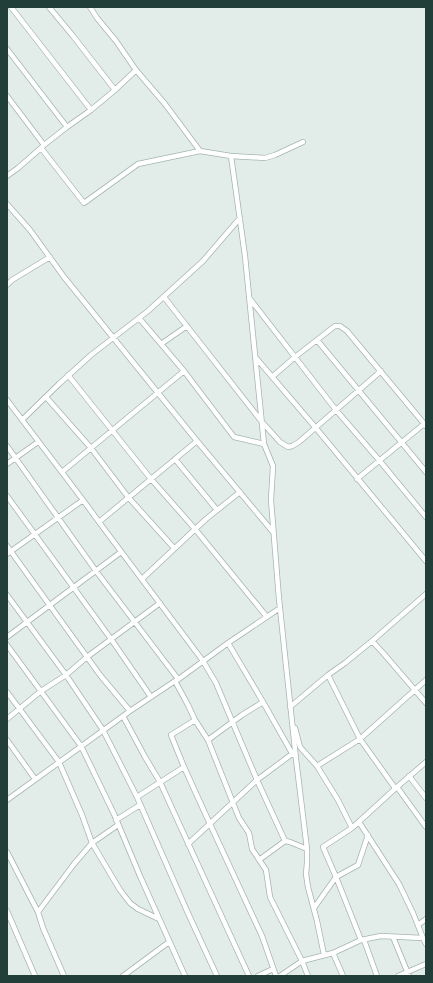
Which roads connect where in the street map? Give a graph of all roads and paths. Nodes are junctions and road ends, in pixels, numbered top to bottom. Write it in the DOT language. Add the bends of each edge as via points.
graph roads {
  1 [pos="10,7"];
  2 [pos="49,7"];
  3 [pos="90,7"];
  4 [pos="7,50"];
  5 [pos="136,70"];
  6 [pos="115,90"];
  7 [pos="7,96"];
  8 [pos="91,110"];
  9 [pos="67,127"];
  10 [pos="303,142"];
  11 [pos="43,146"];
  12 [pos="200,151"];
  13 [pos="231,156"];
  14 [pos="7,176"];
  15 [pos="7,204"];
  16 [pos="240,218"];
  17 [pos="50,257"];
  18 [pos="7,285"];
  19 [pos="164,297"];
  20 [pos="250,299"];
  21 [pos="139,318"];
  22 [pos="187,326"];
  23 [pos="114,338"];
  24 [pos="317,340"];
  25 [pos="161,344"];
  26 [pos="295,357"];
  27 [pos="256,358"];
  28 [pos="184,371"];
  29 [pos="381,371"];
  30 [pos="68,375"];
  31 [pos="272,377"];
  32 [pos="358,390"];
  33 [pos="158,392"];
  34 [pos="46,396"];
  35 [pos="7,400"];
  36 [pos="336,410"];
  37 [pos="22,420"];
  38 [pos="262,422"];
  39 [pos="425,425"];
  40 [pos="316,428"];
  41 [pos="112,430"];
  42 [pos="197,441"];
  43 [pos="38,442"];
  44 [pos="402,443"];
  45 [pos="264,444"];
  46 [pos="7,446"];
  47 [pos="91,448"];
  48 [pos="15,458"];
  49 [pos="175,459"];
  50 [pos="379,460"];
  51 [pos="7,464"];
  52 [pos="62,472"];
  53 [pos="426,472"];
  54 [pos="151,479"];
  55 [pos="357,479"];
  56 [pos="240,492"];
  57 [pos="7,496"];
  58 [pos="128,497"];
  59 [pos="84,500"];
  60 [pos="426,508"];
  61 [pos="217,510"];
  62 [pos="422,512"];
  63 [pos="426,517"];
  64 [pos="58,518"];
  65 [pos="99,522"];
  66 [pos="195,529"];
  67 [pos="273,532"];
  68 [pos="35,534"];
  69 [pos="7,546"];
  70 [pos="174,548"];
  71 [pos="121,552"];
  72 [pos="9,553"];
  73 [pos="426,561"];
  74 [pos="96,570"];
  75 [pos="142,579"];
  76 [pos="74,588"];
  77 [pos="426,594"];
  78 [pos="7,595"];
  79 [pos="160,603"];
  80 [pos="50,606"];
  81 [pos="280,608"];
  82 [pos="267,617"];
  83 [pos="135,621"];
  84 [pos="27,622"];
  85 [pos="7,637"];
  86 [pos="111,639"];
  87 [pos="372,642"];
  88 [pos="228,643"];
  89 [pos="7,645"];
  90 [pos="87,657"];
  91 [pos="203,661"];
  92 [pos="66,675"];
  93 [pos="328,675"];
  94 [pos="176,680"];
  95 [pos="426,680"];
  96 [pos="415,689"];
  97 [pos="41,691"];
  98 [pos="7,692"];
  99 [pos="151,697"];
  100 [pos="263,702"];
  101 [pos="426,702"];
  102 [pos="290,707"];
  103 [pos="20,709"];
  104 [pos="130,711"];
  105 [pos="123,716"];
  106 [pos="291,717"];
  107 [pos="7,719"];
  108 [pos="195,720"];
  109 [pos="233,722"];
  110 [pos="102,730"];
  111 [pos="360,739"];
  112 [pos="7,740"];
  113 [pos="208,740"];
  114 [pos="81,746"];
  115 [pos="292,754"];
  116 [pos="296,759"];
  117 [pos="59,762"];
  118 [pos="426,762"];
  119 [pos="317,766"];
  120 [pos="184,767"];
  121 [pos="409,776"];
  122 [pos="35,779"];
  123 [pos="257,780"];
  124 [pos="160,782"];
  125 [pos="396,788"];
  126 [pos="8,797"];
  127 [pos="137,797"];
  128 [pos="426,798"];
  129 [pos="233,802"];
  130 [pos="140,805"];
  131 [pos="116,820"];
  132 [pos="359,822"];
  133 [pos="210,824"];
  134 [pos="118,825"];
  135 [pos="426,827"];
  136 [pos="352,828"];
  137 [pos="368,835"];
  138 [pos="285,841"];
  139 [pos="92,843"];
  140 [pos="188,844"];
  141 [pos="307,849"];
  142 [pos="7,852"];
  143 [pos="259,860"];
  144 [pos="12,863"];
  145 [pos="7,866"];
  146 [pos="336,878"];
  147 [pos="314,908"];
  148 [pos="7,911"];
  149 [pos="38,912"];
  150 [pos="159,919"];
  151 [pos="426,919"];
  152 [pos="418,925"];
  153 [pos="393,937"];
  154 [pos="423,938"];
  155 [pos="362,940"];
  156 [pos="170,942"];
  157 [pos="426,944"];
  158 [pos="333,953"];
  159 [pos="324,955"];
  160 [pos="302,961"];
  161 [pos="426,964"];
  162 [pos="273,969"];
  163 [pos="408,974"];
  164 [pos="35,976"];
  165 [pos="64,976"];
  166 [pos="123,976"];
  167 [pos="185,976"];
  168 [pos="217,976"];
  169 [pos="249,976"];
  170 [pos="258,976"];
  171 [pos="276,976"];
  172 [pos="280,976"];
  173 [pos="308,976"];
  174 [pos="343,976"];
  175 [pos="377,976"];
  176 [pos="398,976"];
  1 -- 8 [label="street"];
  2 -- 6 [label="street"];
  3 -- 5 [label="street"];
  4 -- 9 [label="street"];
  5 -- 6 [label="street"];
  5 -- 12 [label="street"];
  6 -- 8 [label="street"];
  7 -- 11 [label="street"];
  8 -- 9 [label="street"];
  9 -- 11 [label="street"];
  10 -- 13 [label="street" via="266,158"];
  11 -- 12 [label="street" via="84,203 138,164"];
  11 -- 14 [label="street"];
  12 -- 13 [label="street"];
  13 -- 16 [label="street"];
  15 -- 17 [label="street"];
  16 -- 19 [label="street" via="203,261"];
  16 -- 20 [label="street"];
  17 -- 18 [label="street"];
  17 -- 23 [label="street"];
  19 -- 21 [label="street"];
  19 -- 22 [label="street"];
  20 -- 26 [label="street"];
  20 -- 27 [label="street"];
  21 -- 23 [label="street"];
  21 -- 25 [label="street"];
  22 -- 25 [label="street"];
  22 -- 38 [label="street"];
  23 -- 30 [label="street"];
  23 -- 33 [label="street"];
  24 -- 26 [label="street"];
  24 -- 29 [label="street" via="335,326 340,326"];
  24 -- 32 [label="street"];
  25 -- 28 [label="street"];
  26 -- 31 [label="street"];
  26 -- 36 [label="street"];
  27 -- 31 [label="street"];
  27 -- 38 [label="street"];
  28 -- 33 [label="street"];
  28 -- 45 [label="street" via="234,437"];
  29 -- 32 [label="street"];
  29 -- 39 [label="street"];
  30 -- 34 [label="street"];
  30 -- 41 [label="street"];
  31 -- 40 [label="street"];
  32 -- 36 [label="street"];
  32 -- 44 [label="street"];
  33 -- 41 [label="street"];
  33 -- 42 [label="street"];
  34 -- 37 [label="street"];
  34 -- 47 [label="street"];
  35 -- 37 [label="street"];
  36 -- 40 [label="street"];
  36 -- 50 [label="street"];
  37 -- 43 [label="street"];
  38 -- 40 [label="street" via="288,447 299,442"];
  38 -- 45 [label="street"];
  39 -- 44 [label="street"];
  40 -- 55 [label="street"];
  41 -- 47 [label="street"];
  41 -- 54 [label="street"];
  42 -- 49 [label="street"];
  42 -- 56 [label="street"];
  43 -- 48 [label="street"];
  43 -- 52 [label="street"];
  44 -- 50 [label="street"];
  44 -- 53 [label="street"];
  45 -- 67 [label="street" via="273,466 270,500"];
  46 -- 48 [label="street"];
  47 -- 52 [label="street"];
  47 -- 58 [label="street"];
  48 -- 51 [label="street"];
  48 -- 64 [label="street"];
  49 -- 54 [label="street"];
  49 -- 61 [label="street"];
  50 -- 55 [label="street"];
  50 -- 62 [label="street"];
  52 -- 59 [label="street"];
  54 -- 58 [label="street"];
  54 -- 66 [label="street"];
  55 -- 73 [label="street"];
  56 -- 61 [label="street"];
  56 -- 67 [label="street"];
  57 -- 68 [label="street"];
  58 -- 65 [label="street"];
  58 -- 70 [label="street"];
  59 -- 64 [label="street"];
  59 -- 65 [label="street"];
  60 -- 62 [label="street"];
  61 -- 66 [label="street"];
  62 -- 63 [label="street"];
  64 -- 68 [label="street"];
  64 -- 74 [label="street"];
  65 -- 71 [label="street"];
  66 -- 70 [label="street"];
  66 -- 82 [label="street"];
  67 -- 81 [label="street"];
  68 -- 72 [label="street"];
  68 -- 76 [label="street"];
  69 -- 72 [label="street"];
  70 -- 75 [label="street"];
  71 -- 74 [label="street"];
  71 -- 75 [label="street"];
  72 -- 80 [label="street"];
  74 -- 76 [label="street"];
  74 -- 83 [label="street"];
  75 -- 79 [label="street"];
  76 -- 80 [label="street"];
  76 -- 86 [label="street"];
  77 -- 87 [label="street"];
  78 -- 84 [label="street"];
  79 -- 83 [label="street"];
  79 -- 91 [label="street"];
  80 -- 84 [label="street"];
  80 -- 90 [label="street"];
  81 -- 82 [label="street"];
  81 -- 102 [label="street"];
  82 -- 88 [label="street"];
  83 -- 86 [label="street"];
  83 -- 94 [label="street"];
  84 -- 85 [label="street"];
  84 -- 92 [label="street"];
  86 -- 90 [label="street"];
  86 -- 99 [label="street"];
  87 -- 93 [label="street"];
  87 -- 96 [label="street"];
  88 -- 91 [label="street"];
  88 -- 100 [label="street"];
  89 -- 97 [label="street"];
  90 -- 92 [label="street"];
  90 -- 104 [label="street"];
  91 -- 94 [label="street"];
  91 -- 109 [label="street" via="216,682"];
  92 -- 97 [label="street"];
  92 -- 110 [label="street"];
  93 -- 102 [label="street"];
  93 -- 111 [label="street"];
  94 -- 99 [label="street"];
  94 -- 108 [label="street"];
  95 -- 96 [label="street"];
  96 -- 101 [label="street"];
  96 -- 111 [label="street"];
  97 -- 103 [label="street"];
  97 -- 114 [label="street"];
  98 -- 103 [label="street"];
  99 -- 104 [label="street"];
  100 -- 109 [label="street"];
  100 -- 115 [label="street"];
  102 -- 106 [label="street"];
  103 -- 107 [label="street"];
  103 -- 117 [label="street"];
  104 -- 105 [label="street"];
  105 -- 110 [label="street"];
  105 -- 124 [label="street"];
  106 -- 116 [label="street"];
  106 -- 119 [label="street" via="300,747"];
  108 -- 113 [label="street"];
  108 -- 120 [label="street" via="171,735"];
  109 -- 113 [label="street"];
  109 -- 123 [label="street"];
  110 -- 114 [label="street"];
  110 -- 127 [label="street"];
  111 -- 119 [label="street"];
  111 -- 125 [label="street"];
  112 -- 122 [label="street"];
  113 -- 129 [label="street"];
  114 -- 117 [label="street"];
  114 -- 131 [label="street"];
  115 -- 116 [label="street"];
  115 -- 123 [label="street"];
  116 -- 141 [label="street"];
  117 -- 122 [label="street"];
  117 -- 139 [label="street"];
  118 -- 121 [label="street"];
  119 -- 136 [label="street"];
  120 -- 124 [label="street"];
  120 -- 133 [label="street"];
  121 -- 125 [label="street"];
  121 -- 128 [label="street"];
  122 -- 126 [label="street"];
  123 -- 129 [label="street"];
  123 -- 138 [label="street"];
  124 -- 127 [label="street"];
  124 -- 140 [label="street"];
  125 -- 132 [label="street"];
  125 -- 135 [label="street"];
  127 -- 130 [label="street"];
  129 -- 133 [label="street"];
  129 -- 143 [label="street"];
  130 -- 131 [label="street"];
  130 -- 168 [label="street"];
  131 -- 134 [label="street"];
  132 -- 136 [label="street"];
  132 -- 137 [label="street"];
  133 -- 140 [label="street"];
  133 -- 162 [label="street" via="262,936"];
  134 -- 139 [label="street"];
  134 -- 150 [label="street"];
  136 -- 146 [label="street" via="322,847"];
  137 -- 146 [label="street" via="358,865"];
  137 -- 152 [label="street" via="399,884"];
  138 -- 141 [label="street"];
  138 -- 143 [label="street"];
  139 -- 149 [label="street"];
  139 -- 150 [label="street" via="130,903"];
  140 -- 169 [label="street"];
  141 -- 147 [label="street" via="306,874"];
  142 -- 144 [label="street"];
  143 -- 160 [label="street" via="266,870 270,897"];
  144 -- 145 [label="street"];
  144 -- 149 [label="street"];
  146 -- 147 [label="street"];
  146 -- 155 [label="street"];
  147 -- 159 [label="street"];
  148 -- 164 [label="street"];
  149 -- 165 [label="street"];
  150 -- 156 [label="street"];
  151 -- 152 [label="street"];
  152 -- 154 [label="street"];
  153 -- 154 [label="street"];
  153 -- 155 [label="street" via="381,936"];
  153 -- 163 [label="street"];
  154 -- 157 [label="street"];
  155 -- 158 [label="street"];
  155 -- 175 [label="street"];
  156 -- 166 [label="street"];
  156 -- 167 [label="street"];
  158 -- 159 [label="street"];
  158 -- 174 [label="street"];
  159 -- 160 [label="street"];
  160 -- 172 [label="street"];
  160 -- 173 [label="street"];
  161 -- 163 [label="street"];
  162 -- 170 [label="street"];
  162 -- 171 [label="street"];
  163 -- 176 [label="street"];
}
